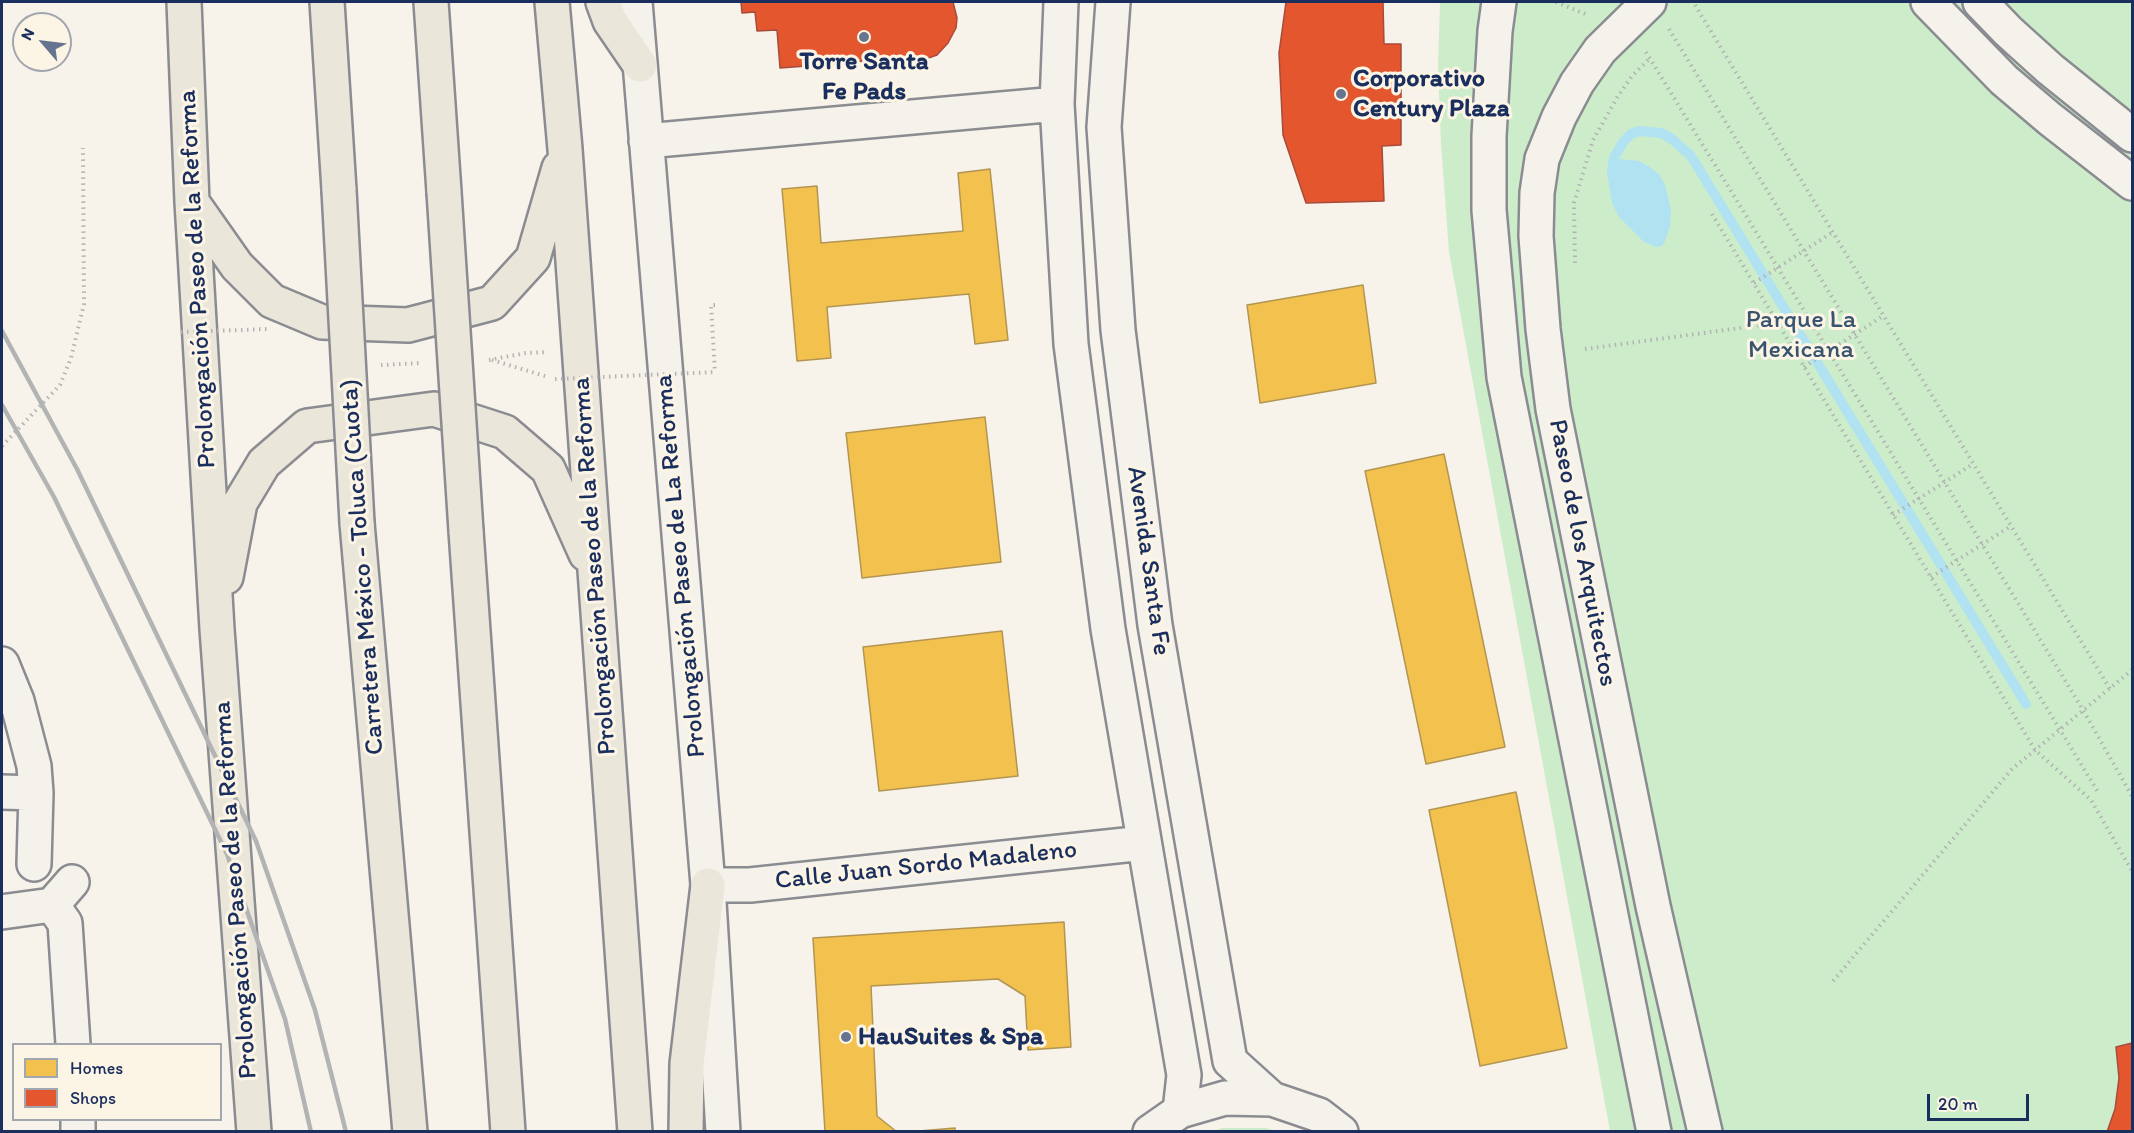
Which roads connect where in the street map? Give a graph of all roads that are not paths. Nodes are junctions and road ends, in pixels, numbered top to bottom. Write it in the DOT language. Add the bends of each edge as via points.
graph roads {
  1 [pos="184,2"];
  2 [pos="327,2"];
  3 [pos="431,2"];
  4 [pos="552,2"];
  5 [pos="603,2"];
  6 [pos="635,2"];
  7 [pos="1061,2"];
  8 [pos="1113,2"];
  9 [pos="1499,2"];
  10 [pos="1928,2"];
  11 [pos="1980,2"];
  12 [pos="1658,13"];
  13 [pos="640,65"];
  14 [pos="1057,104"];
  15 [pos="2133,135"];
  16 [pos="646,141"];
  17 [pos="565,149"];
  18 [pos="2133,183"];
  19 [pos="192,202"];
  20 [pos="595,576"];
  21 [pos="217,629"];
  22 [pos="2,664"];
  23 [pos="2,792"];
  24 [pos="36,794"];
  25 [pos="1144,843"];
  26 [pos="34,864"];
  27 [pos="708,885"];
  28 [pos="1653,906"];
  29 [pos="2,912"];
  30 [pos="1609,915"];
  31 [pos="73,1043"];
  32 [pos="1272,1099"];
  33 [pos="1180,1111"];
  34 [pos="254,1131"];
  35 [pos="410,1131"];
  36 [pos="508,1131"];
  37 [pos="635,1131"];
  38 [pos="686,1131"];
  39 [pos="723,1131"];
  40 [pos="1150,1131"];
  41 [pos="1341,1131"];
  42 [pos="1654,1131"];
  43 [pos="1705,1131"];
  1 -- 19 [label="main road, Prolongación Paseo de la Reforma"];
  2 -- 35 [label="main road, Carretera México - Toluca (Cuota), bridge" via="357,523"];
  3 -- 36 [label="main road, bridge"];
  4 -- 17 [label="main road, Prolongación Paseo de la Reforma"];
  5 -- 13 [label="main road" via="610,21"];
  6 -- 13 [label="street, Prolongación Paseo de La Reforma"];
  7 -- 14 [label="street, Avenida Santa Fe"];
  8 -- 32 [label="street, Avenida Santa Fe" via="1104,127 1118,330 1155,624 1230,1060"];
  9 -- 30 [label="street, Paseo de los Arquitectos" via="1488,210 1504,377"];
  10 -- 18 [label="street" via="2004,80"];
  11 -- 15 [label="street" via="2050,69"];
  12 -- 28 [label="street, Paseo de los Arquitectos" via="1600,50 1577,83 1542,159 1536,236 1553,409"];
  13 -- 16 [label="street, Prolongación Paseo de La Reforma"];
  14 -- 16 [label="street"];
  14 -- 25 [label="street, Avenida Santa Fe" via="1071,344 1108,629"];
  16 -- 27 [label="street, Prolongación Paseo de La Reforma"];
  17 -- 19 [label="main road" via="533,258 492,303 408,325 322,322 272,301 237,266"];
  17 -- 20 [label="main road, Prolongación Paseo de la Reforma"];
  19 -- 21 [label="main road, Prolongación Paseo de la Reforma"];
  20 -- 21 [label="main road" via="548,469 505,432 434,410 307,426 264,463 240,503"];
  20 -- 37 [label="main road, Prolongación Paseo de la Reforma"];
  21 -- 34 [label="main road, Prolongación Paseo de la Reforma"];
  22 -- 24 [label="street" via="17,701 34,766"];
  23 -- 24 [label="street"];
  24 -- 26 [label="street"];
  25 -- 27 [label="street, Calle Juan Sordo Madaleno" via="750,885"];
  25 -- 33 [label="street, Avenida Santa Fe" via="1184,1075"];
  27 -- 38 [label="main road" via="687,1064"];
  27 -- 39 [label="street, Prolongación Paseo de La Reforma"];
  28 -- 30 [label="street"];
  28 -- 43 [label="street, Paseo de los Arquitectos"];
  29 -- 31 [label="street" via="62,894"];
  30 -- 42 [label="street, Paseo de los Arquitectos"];
  32 -- 33 [label="street" via="1225,1098"];
  32 -- 41 [label="street" via="1319,1115"];
  33 -- 40 [label="street"];
}
